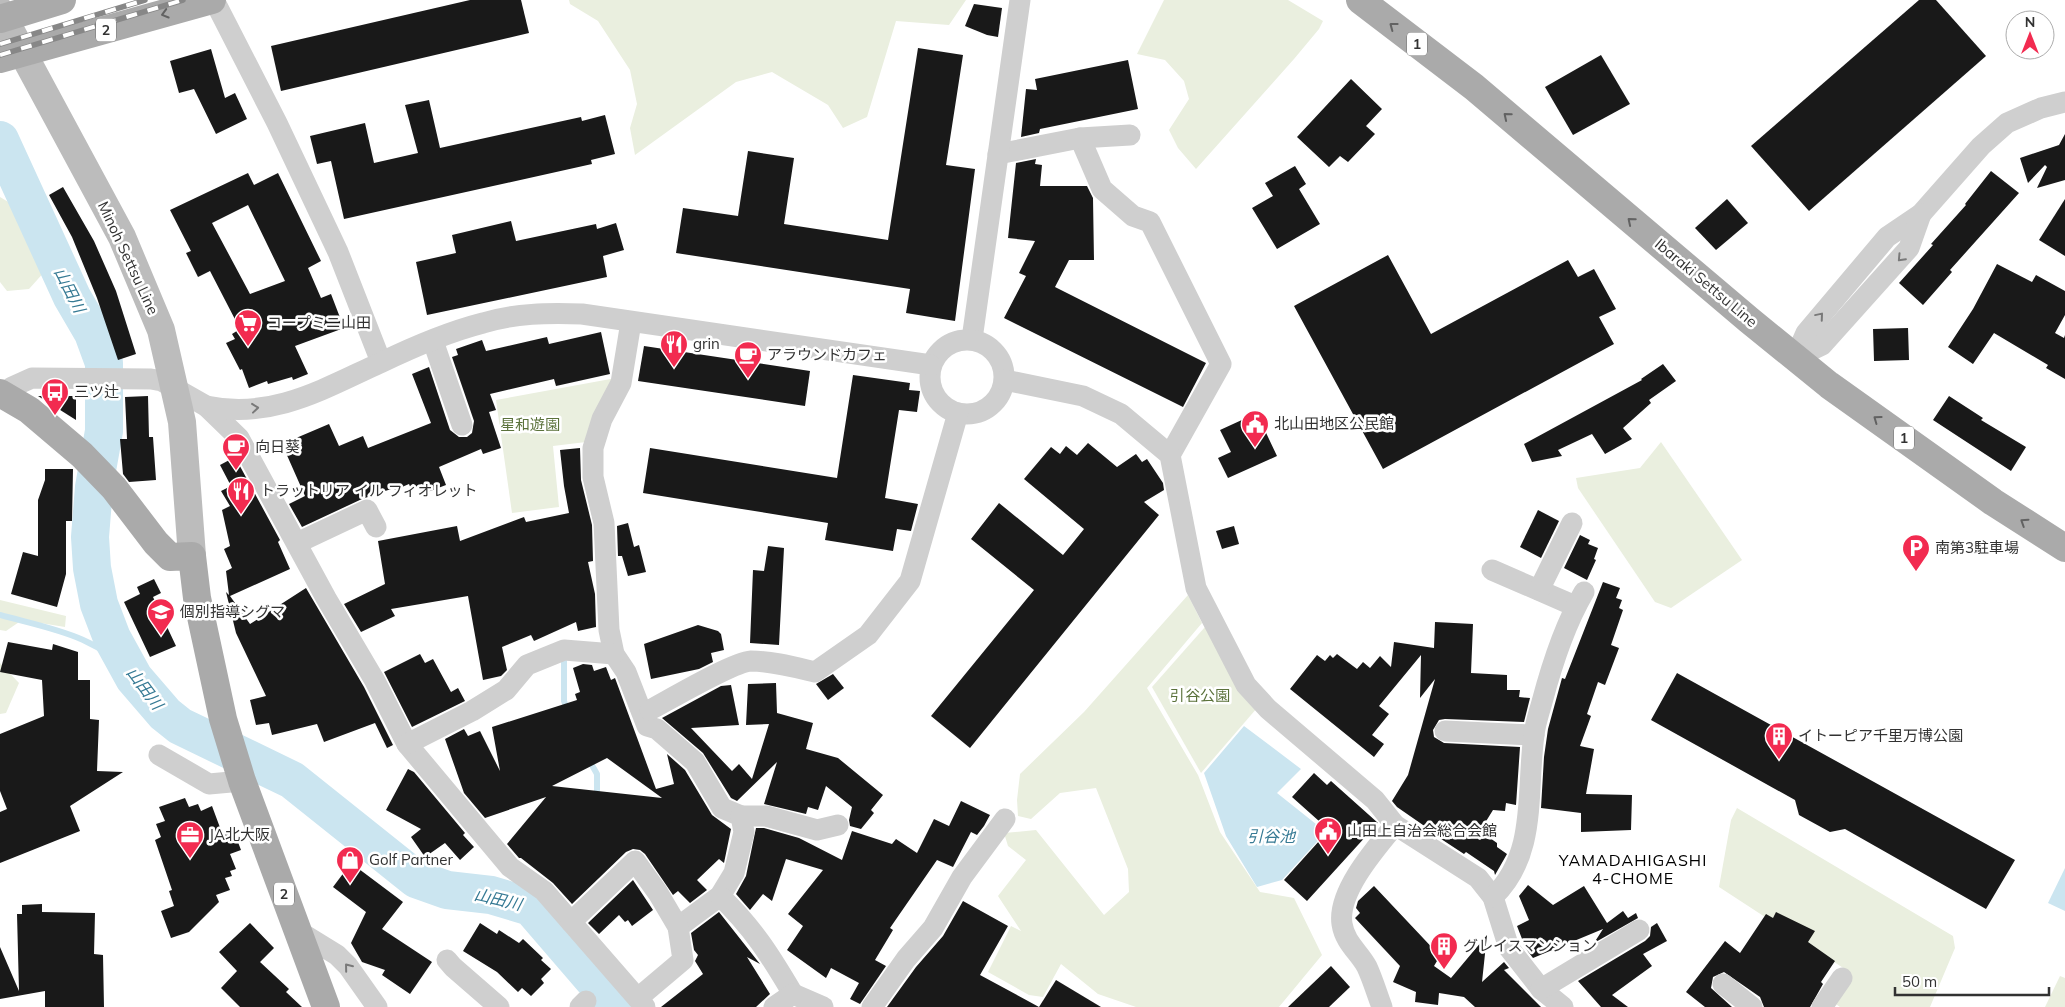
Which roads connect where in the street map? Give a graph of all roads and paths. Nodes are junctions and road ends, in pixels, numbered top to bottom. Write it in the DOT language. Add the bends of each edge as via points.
graph roads {
  1 [pos="62,0"];
  2 [pos="213,0"];
  3 [pos="1020,0"];
  4 [pos="1360,0"];
  5 [pos="0,11"];
  6 [pos="0,19"];
  7 [pos="11,56"];
  8 [pos="2065,102"];
  9 [pos="1130,135"];
  10 [pos="1080,138"];
  11 [pos="998,154"];
  12 [pos="631,322"];
  13 [pos="972,339"];
  14 [pos="432,341"];
  15 [pos="1795,358"];
  16 [pos="382,362"];
  17 [pos="931,365"];
  18 [pos="1005,380"];
  19 [pos="176,388"];
  20 [pos="2,394"];
  21 [pos="206,406"];
  22 [pos="958,413"];
  23 [pos="462,425"];
  24 [pos="1170,455"];
  25 [pos="1572,523"];
  26 [pos="376,527"];
  27 [pos="297,543"];
  28 [pos="2065,548"];
  29 [pos="192,556"];
  30 [pos="1492,570"];
  31 [pos="1539,590"];
  32 [pos="614,654"];
  33 [pos="650,710"];
  34 [pos="1445,731"];
  35 [pos="1534,735"];
  36 [pos="407,744"];
  37 [pos="159,755"];
  38 [pos="242,780"];
  39 [pos="741,816"];
  40 [pos="1005,819"];
  41 [pos="838,825"];
  42 [pos="1396,825"];
  43 [pos="720,896"];
  44 [pos="1493,897"];
  45 [pos="572,922"];
  46 [pos="678,927"];
  47 [pos="1638,930"];
  48 [pos="298,931"];
  49 [pos="447,960"];
  50 [pos="1842,978"];
  51 [pos="1723,984"];
  52 [pos="1541,989"];
  53 [pos="793,994"];
  54 [pos="641,1002"];
  55 [pos="326,1007"];
  56 [pos="377,1007"];
  57 [pos="499,1007"];
  58 [pos="774,1007"];
  59 [pos="822,1007"];
  60 [pos="872,1007"];
  61 [pos="1382,1007"];
  62 [pos="1563,1007"];
  63 [pos="1752,1007"];
  64 [pos="1822,1007"];
  1 -- 6 [label="main road, bridge"];
  2 -- 7 [label="main road, 2, one-way"];
  2 -- 16 [label="street" via="277,123 338,252"];
  3 -- 11 [label="street"];
  15 -- 4 [label="main road, Ibaraki Settsu Line / 1, one-way" via="1474,87"];
  5 -- 7 [label="main road, Minoh Settsu Line"];
  7 -- 19 [label="main road, Minoh Settsu Line" via="136,266 161,330"];
  8 -- 15 [label="street" via="2041,108 2007,123 1981,146 1921,214 1909,248 1822,345"];
  9 -- 10 [label="street"];
  10 -- 11 [label="street"];
  10 -- 24 [label="street" via="1102,189 1133,216 1150,222 1221,364"];
  11 -- 13 [label="street"];
  12 -- 14 [label="street" via="582,314 539,313 484,322"];
  12 -- 17 [label="street"];
  12 -- 32 [label="street" via="620,383 593,448 593,477 604,523 609,630"];
  13 -- 17 [label="street" via="962,339 943,348"];
  13 -- 18 [label="street" via="993,349 1004,369"];
  14 -- 16 [label="street"];
  14 -- 23 [label="street"];
  28 -- 15 [label="main road, Ibaraki Settsu Line / 1, one-way" via="1993,502"];
  21 -- 16 [label="street, one-way" via="238,410 294,402"];
  17 -- 22 [label="street" via="932,389 938,400"];
  18 -- 22 [label="street" via="1002,393 984,411"];
  18 -- 24 [label="street" via="1083,396 1121,414"];
  19 -- 20 [label="street" via="162,381 71,378 24,380"];
  19 -- 21 [label="street"];
  19 -- 29 [label="main road, Minoh Settsu Line" via="182,422"];
  20 -- 29 [label="main road" via="28,410 82,455 114,488 170,557"];
  21 -- 27 [label="street" via="243,444"];
  22 -- 33 [label="street" via="910,581 868,635 815,672 748,661"];
  24 -- 42 [label="street" via="1196,588 1246,685 1268,709 1376,800"];
  25 -- 31 [label="street"];
  26 -- 27 [label="street" via="367,510"];
  27 -- 36 [label="street"];
  29 -- 38 [label="main road, 2" via="197,598 223,719"];
  30 -- 31 [label="street"];
  31 -- 35 [label="street" via="1580,599 1553,663"];
  32 -- 36 [label="street" via="564,650 527,665 506,690"];
  32 -- 39 [label="street" via="626,672 646,726 657,729 695,762 722,808"];
  34 -- 35 [label="street"];
  35 -- 44 [label="street" via="1526,836 1508,882"];
  36 -- 45 [label="street" via="510,867 544,891"];
  37 -- 38 [label="street" via="209,784"];
  38 -- 48 [label="main road, 2"];
  39 -- 41 [label="street" via="766,816 817,830"];
  39 -- 43 [label="street" via="744,832 734,873"];
  40 -- 60 [label="street" via="962,877 933,928"];
  42 -- 44 [label="street" via="1478,878"];
  42 -- 61 [label="street" via="1371,854 1347,894 1342,924 1352,949 1366,966"];
  43 -- 46 [label="street"];
  43 -- 53 [label="street" via="744,919 766,948"];
  44 -- 52 [label="street" via="1509,948"];
  45 -- 46 [label="street" via="635,861"];
  45 -- 54 [label="street"];
  46 -- 54 [label="street" via="683,960"];
  47 -- 52 [label="street"];
  48 -- 55 [label="main road, 2"];
  56 -- 48 [label="street, one-way" via="337,955"];
  49 -- 57 [label="street"];
  50 -- 64 [label="street"];
  51 -- 63 [label="street"];
  52 -- 62 [label="street"];
  53 -- 58 [label="street"];
  53 -- 59 [label="street"];
}
